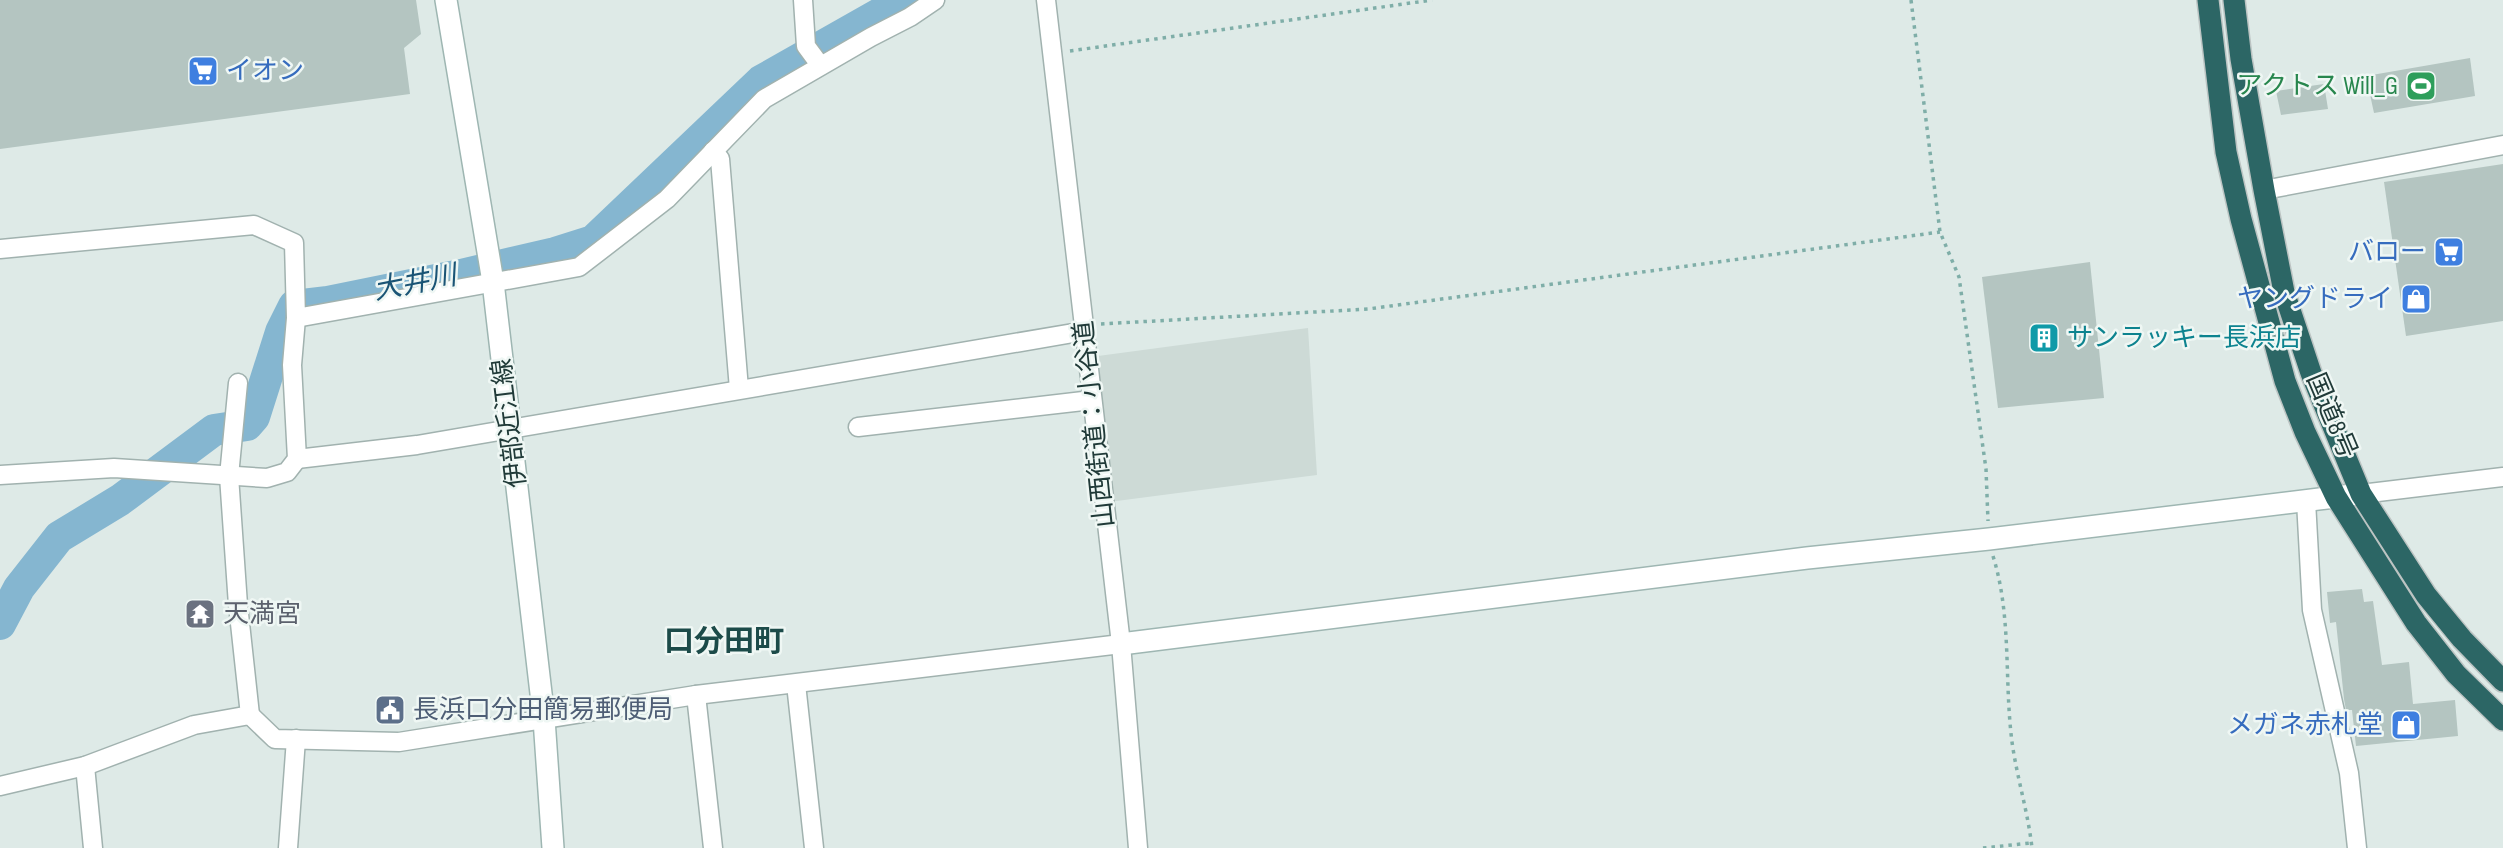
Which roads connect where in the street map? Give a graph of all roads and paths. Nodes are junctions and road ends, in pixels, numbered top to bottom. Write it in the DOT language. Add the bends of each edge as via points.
graph roads {
  1 [pos="446,0"];
  2 [pos="803,0"];
  3 [pos="935,0"];
  4 [pos="1046,0"];
  5 [pos="1432,0"];
  6 [pos="1911,0"];
  7 [pos="2208,0"];
  8 [pos="2234,0"];
  9 [pos="1054,53"];
  10 [pos="820,65"];
  11 [pos="2503,145"];
  12 [pos="713,151"];
  13 [pos="2264,190"];
  14 [pos="1940,232"];
  15 [pos="0,249"];
  16 [pos="493,282"];
  17 [pos="296,318"];
  18 [pos="1084,328"];
  19 [pos="238,383"];
  20 [pos="739,389"];
  21 [pos="1092,400"];
  22 [pos="858,427"];
  23 [pos="511,428"];
  24 [pos="297,459"];
  25 [pos="0,475"];
  26 [pos="229,476"];
  27 [pos="2503,477"];
  28 [pos="2361,494"];
  29 [pos="2336,497"];
  30 [pos="2306,501"];
  31 [pos="1989,539"];
  32 [pos="1121,644"];
  33 [pos="2503,681"];
  34 [pos="796,684"];
  35 [pos="696,695"];
  36 [pos="250,715"];
  37 [pos="544,719"];
  38 [pos="2503,720"];
  39 [pos="296,739"];
  40 [pos="85,766"];
  41 [pos="0,786"];
  42 [pos="2032,845"];
  43 [pos="93,848"];
  44 [pos="288,848"];
  45 [pos="553,848"];
  46 [pos="713,848"];
  47 [pos="814,848"];
  48 [pos="1139,848"];
  49 [pos="1983,848"];
  50 [pos="2357,848"];
  1 -- 16 [label="street, 伊部近江線"];
  2 -- 10 [label="street" via="806,46"];
  3 -- 10 [label="street"];
  4 -- 9 [label="street, 山西街道：小谷道"];
  5 -- 9 [label="path"];
  6 -- 14 [label="path"];
  7 -- 29 [label="highway, 国道8号" via="2226,152 2248,250 2285,381"];
  8 -- 13 [label="highway, 国道8号"];
  9 -- 18 [label="street, 山西街道：小谷道"];
  10 -- 12 [label="street" via="764,99"];
  11 -- 13 [label="street"];
  12 -- 16 [label="street" via="667,198 579,267"];
  12 -- 20 [label="street" via="720,159"];
  13 -- 28 [label="highway, 国道8号" via="2284,292 2311,373"];
  14 -- 18 [label="path" via="1368,309"];
  14 -- 31 [label="path" via="1959,277 1986,469"];
  15 -- 17 [label="street" via="254,225 293,243"];
  16 -- 17 [label="street"];
  16 -- 23 [label="street, 伊部近江線"];
  17 -- 24 [label="street" via="292,365"];
  18 -- 20 [label="street"];
  18 -- 21 [label="street, 山西街道：小谷道"];
  19 -- 26 [label="street"];
  20 -- 23 [label="street"];
  21 -- 22 [label="street"];
  21 -- 32 [label="street, 山西街道：小谷道"];
  23 -- 24 [label="street"];
  23 -- 37 [label="street, 伊部近江線"];
  24 -- 26 [label="street" via="287,472 267,478"];
  25 -- 26 [label="street" via="114,468"];
  26 -- 36 [label="street"];
  27 -- 28 [label="street"];
  28 -- 29 [label="street"];
  28 -- 33 [label="highway, 国道8号" via="2426,595"];
  29 -- 30 [label="street"];
  29 -- 38 [label="highway, 国道8号" via="2416,623 2456,674"];
  30 -- 31 [label="street"];
  30 -- 50 [label="street" via="2312,610 2349,774"];
  31 -- 32 [label="street"];
  31 -- 42 [label="path" via="2008,634 2012,742"];
  32 -- 34 [label="street"];
  32 -- 48 [label="street, 山西街道：小谷道"];
  34 -- 35 [label="street"];
  34 -- 47 [label="street"];
  35 -- 37 [label="street"];
  35 -- 46 [label="street"];
  36 -- 39 [label="street" via="275,739"];
  36 -- 40 [label="street" via="194,725"];
  37 -- 39 [label="street" via="399,742"];
  37 -- 45 [label="street, 伊部近江線"];
  39 -- 44 [label="street"];
  40 -- 41 [label="street"];
  40 -- 43 [label="street"];
  42 -- 49 [label="path"];
}
